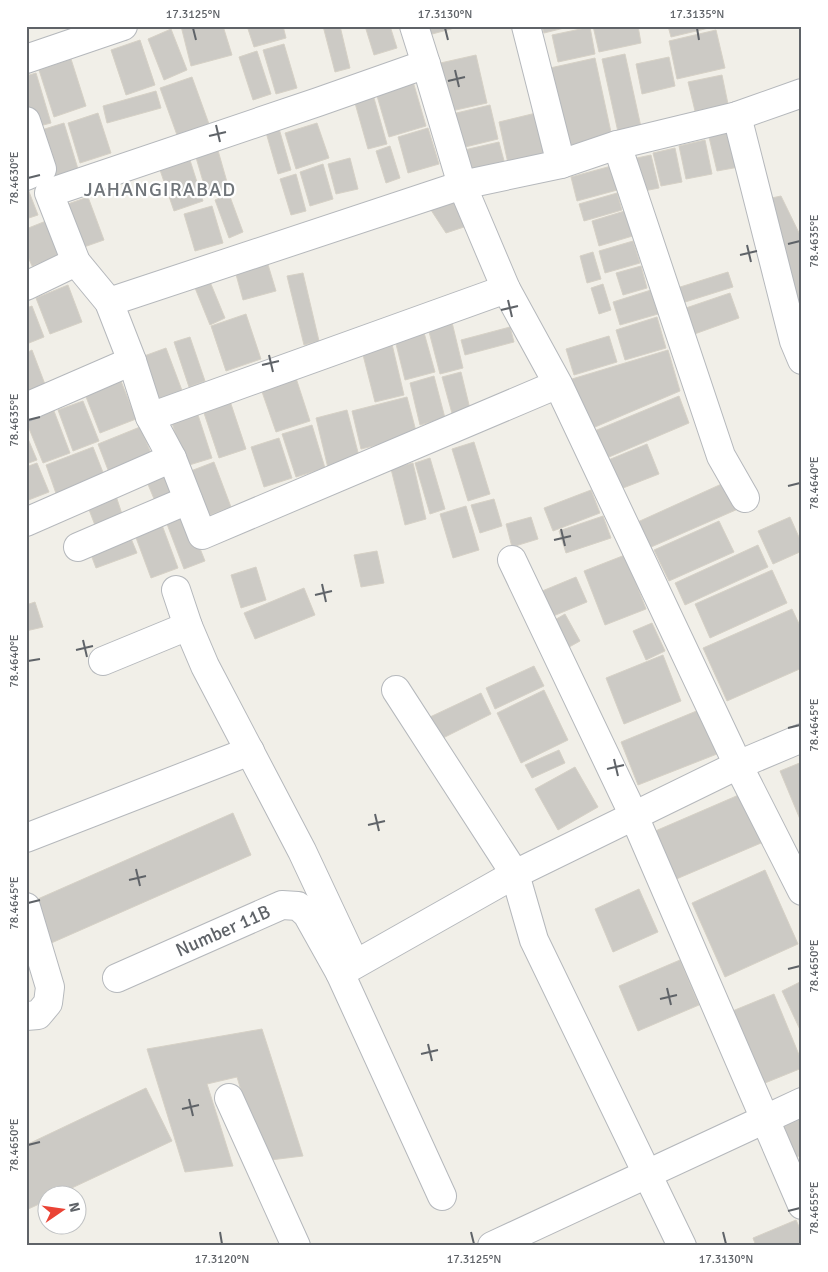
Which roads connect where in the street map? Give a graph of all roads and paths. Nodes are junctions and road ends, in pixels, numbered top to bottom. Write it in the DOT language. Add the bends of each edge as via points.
graph roads {
  1 [pos="123,26"];
  2 [pos="414,26"];
  3 [pos="526,26"];
  4 [pos="26,59"];
  5 [pos="426,64"];
  6 [pos="802,93"];
  7 [pos="737,116"];
  8 [pos="26,121"];
  9 [pos="617,145"];
  10 [pos="562,164"];
  11 [pos="26,176"];
  12 [pos="462,185"];
  13 [pos="76,262"];
  14 [pos="26,286"];
  15 [pos="506,289"];
  16 [pos="108,302"];
  17 [pos="799,346"];
  18 [pos="132,361"];
  19 [pos="558,384"];
  20 [pos="26,408"];
  21 [pos="150,417"];
  22 [pos="172,458"];
  23 [pos="745,498"];
  24 [pos="188,500"];
  25 [pos="26,522"];
  26 [pos="78,547"];
  27 [pos="512,560"];
  28 [pos="176,590"];
  29 [pos="188,626"];
  30 [pos="103,661"];
  31 [pos="396,690"];
  32 [pos="802,738"];
  33 [pos="250,751"];
  34 [pos="738,765"];
  35 [pos="634,816"];
  36 [pos="26,838"];
  37 [pos="516,874"];
  38 [pos="802,891"];
  39 [pos="26,907"];
  40 [pos="347,969"];
  41 [pos="118,978"];
  42 [pos="26,1016"];
  43 [pos="229,1098"];
  44 [pos="802,1102"];
  45 [pos="765,1119"];
  46 [pos="648,1174"];
  47 [pos="442,1196"];
  48 [pos="802,1205"];
  49 [pos="296,1246"];
  50 [pos="492,1246"];
  51 [pos="682,1246"];
  1 -- 4 [label="street"];
  2 -- 5 [label="street"];
  3 -- 10 [label="street"];
  5 -- 12 [label="street"];
  5 -- 13 [label="street" via="49,193"];
  6 -- 7 [label="street"];
  7 -- 9 [label="street"];
  7 -- 17 [label="street"];
  8 -- 11 [label="street" via="42,169"];
  9 -- 10 [label="street"];
  9 -- 23 [label="street" via="721,456"];
  10 -- 12 [label="street"];
  12 -- 15 [label="street"];
  12 -- 16 [label="street"];
  13 -- 14 [label="street"];
  13 -- 16 [label="street"];
  15 -- 19 [label="street"];
  15 -- 21 [label="street"];
  16 -- 18 [label="street"];
  18 -- 20 [label="street"];
  18 -- 21 [label="street"];
  19 -- 24 [label="street" via="202,535"];
  19 -- 34 [label="street"];
  21 -- 22 [label="street"];
  22 -- 24 [label="street"];
  22 -- 25 [label="street"];
  24 -- 26 [label="street"];
  27 -- 35 [label="street"];
  28 -- 29 [label="street"];
  29 -- 30 [label="street"];
  29 -- 33 [label="street" via="205,666"];
  31 -- 37 [label="street"];
  32 -- 34 [label="street"];
  33 -- 36 [label="street"];
  33 -- 40 [label="street" via="302,851"];
  34 -- 35 [label="street"];
  34 -- 38 [label="street"];
  35 -- 37 [label="street"];
  35 -- 45 [label="street"];
  37 -- 40 [label="street"];
  37 -- 46 [label="street" via="534,940"];
  39 -- 42 [label="street" via="50,987 48,1003 38,1015"];
  40 -- 41 [label="street, Number 11B" via="307,914 298,906 282,905"];
  40 -- 47 [label="street"];
  43 -- 49 [label="street"];
  44 -- 45 [label="street"];
  45 -- 46 [label="street"];
  45 -- 48 [label="street"];
  46 -- 50 [label="street"];
  46 -- 51 [label="street"];
}
